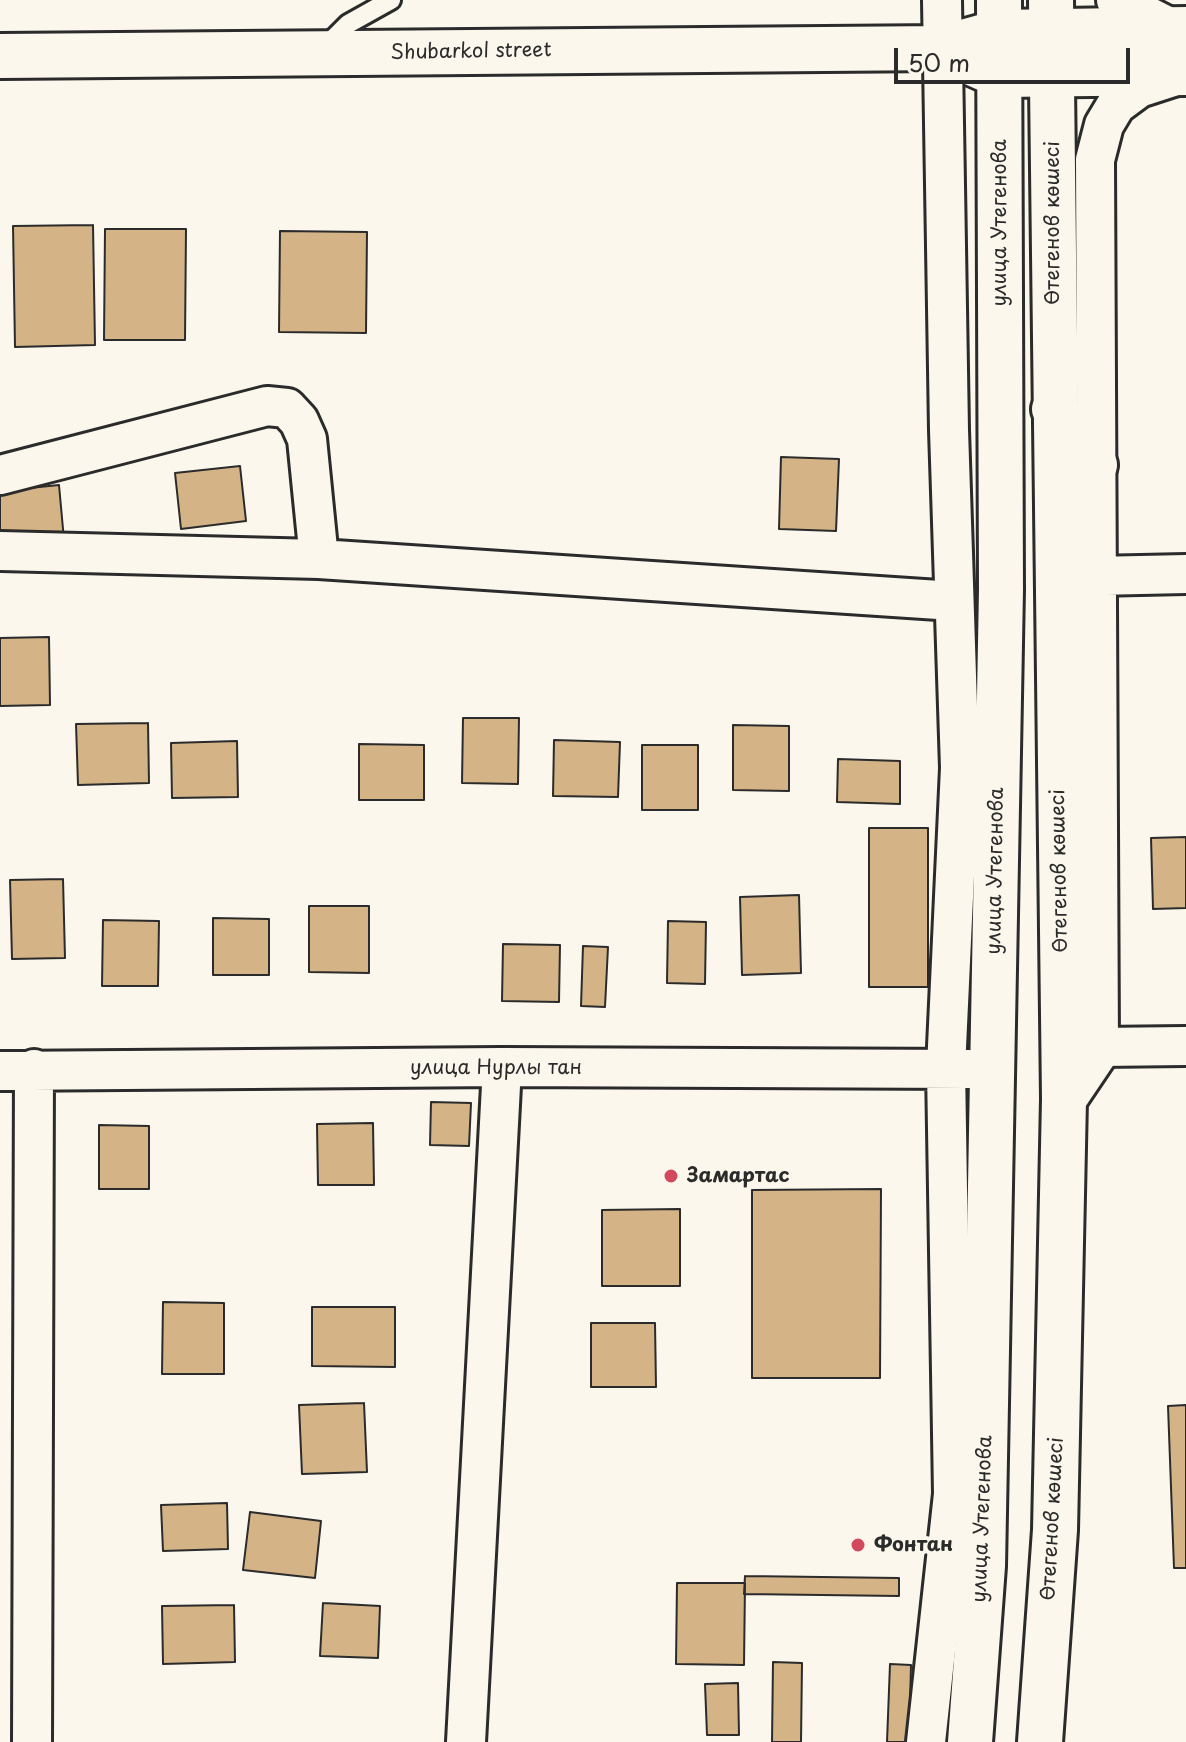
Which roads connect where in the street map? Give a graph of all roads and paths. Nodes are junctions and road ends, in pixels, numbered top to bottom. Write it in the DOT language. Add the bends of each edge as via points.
graph roads {
  1 [pos="391,0"];
  2 [pos="942,0"];
  3 [pos="1116,0"];
  4 [pos="999,16"];
  5 [pos="1051,16"];
  6 [pos="1179,29"];
  7 [pos="942,48"];
  8 [pos="318,54"];
  9 [pos="0,56"];
  10 [pos="1186,73"];
  11 [pos="999,75"];
  12 [pos="1051,76"];
  13 [pos="1054,409"];
  14 [pos="1095,465"];
  15 [pos="0,475"];
  16 [pos="0,551"];
  17 [pos="319,559"];
  18 [pos="1186,574"];
  19 [pos="1095,576"];
  20 [pos="954,601"];
  21 [pos="1186,1046"];
  22 [pos="1099,1047"];
  23 [pos="502,1067"];
  24 [pos="946,1068"];
  25 [pos="17,1070"];
  26 [pos="992,1070"];
  27 [pos="1064,1099"];
  28 [pos="32,1742"];
  29 [pos="466,1742"];
  30 [pos="926,1742"];
  31 [pos="970,1742"];
  32 [pos="1040,1742"];
  1 -- 8 [label="lane" via="348,24"];
  2 -- 7 [label="street"];
  3 -- 6 [label="street"];
  4 -- 5 [label="main road, Shubarkol street"];
  4 -- 7 [label="main road, Shubarkol street"];
  4 -- 11 [label="main road, улица Утегенова"];
  5 -- 6 [label="main road, Shubarkol street"];
  5 -- 12 [label="main road, Өтегенов көшесі"];
  7 -- 8 [label="main road, Shubarkol street"];
  7 -- 11 [label="main road, Shubarkol street"];
  7 -- 20 [label="street"];
  8 -- 9 [label="main road, Shubarkol street"];
  10 -- 12 [label="main road, Shubarkol street"];
  10 -- 14 [label="street" via="1139,88 1116,105 1104,125 1095,160"];
  11 -- 12 [label="main road, Shubarkol street"];
  11 -- 26 [label="main road, улица Утегенова" via="1001,589"];
  12 -- 13 [label="main road, Өтегенов көшесі"];
  13 -- 14 [label="main road"];
  13 -- 27 [label="main road, Өтегенов көшесі"];
  14 -- 19 [label="street"];
  15 -- 17 [label="street" via="267,406 287,408 307,439"];
  16 -- 17 [label="street"];
  17 -- 20 [label="street"];
  18 -- 19 [label="street"];
  19 -- 22 [label="street"];
  20 -- 24 [label="street" via="960,768"];
  21 -- 22 [label="street"];
  22 -- 27 [label="main road"];
  23 -- 24 [label="street, улица Нурлы тан"];
  23 -- 25 [label="street, улица Нурлы тан"];
  23 -- 29 [label="street"];
  24 -- 26 [label="street, улица Нурлы тан"];
  24 -- 30 [label="street" via="953,1494"];
  25 -- 28 [label="street"];
  26 -- 31 [label="main road, улица Утегенова" via="983,1566"];
  27 -- 32 [label="main road, Өтегенов көшесі" via="1055,1530"];
}
